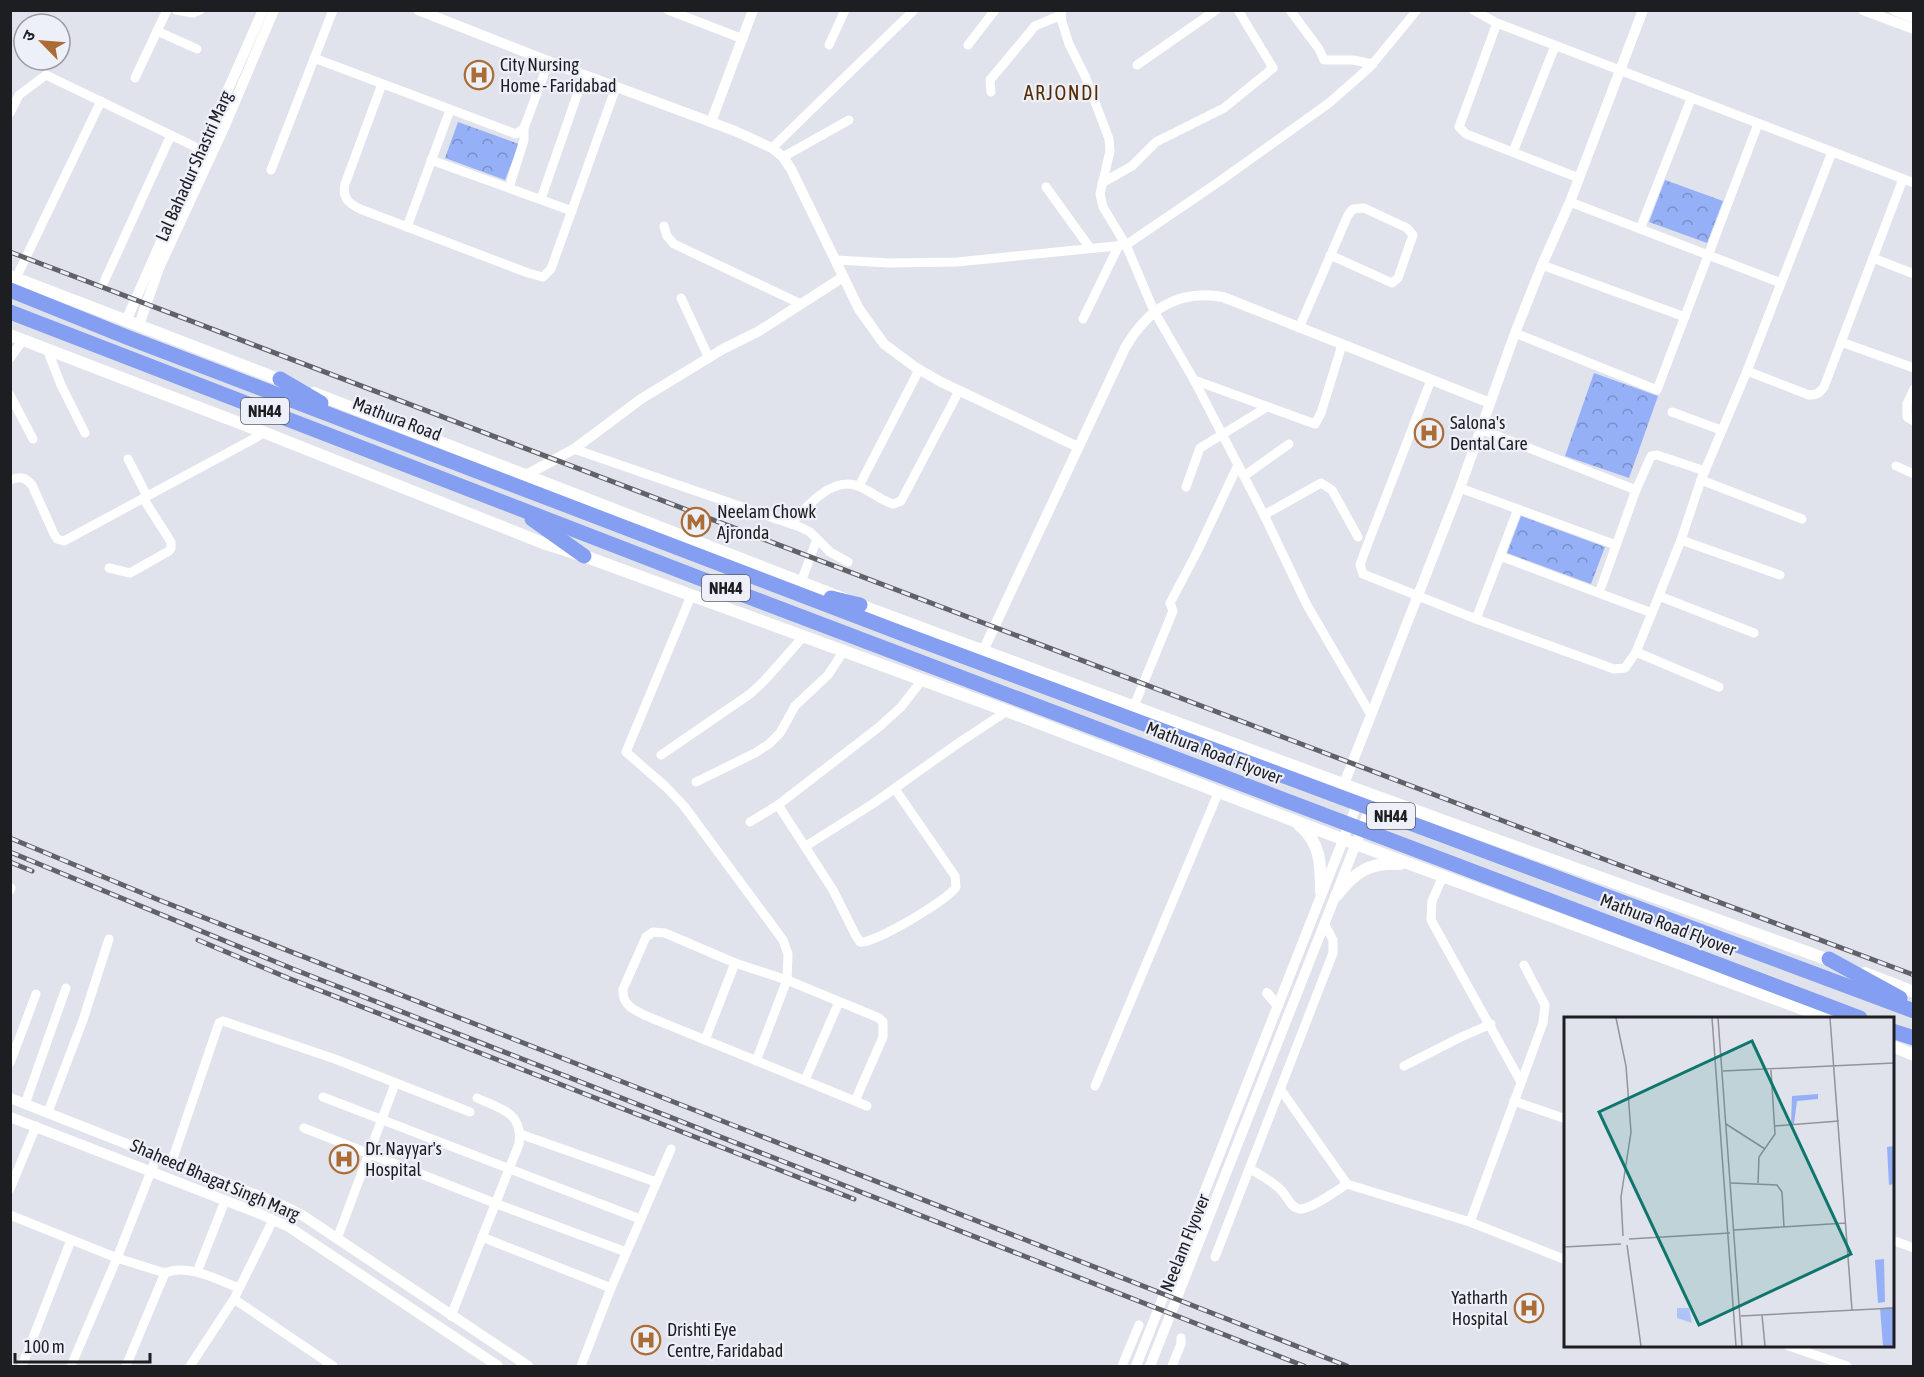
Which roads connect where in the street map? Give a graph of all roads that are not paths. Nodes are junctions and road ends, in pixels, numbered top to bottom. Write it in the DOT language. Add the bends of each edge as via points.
graph roads {
  1 [pos="167,10"];
  2 [pos="176,10"];
  3 [pos="200,10"];
  4 [pos="263,10"];
  5 [pos="274,10"];
  6 [pos="333,10"];
  7 [pos="418,10"];
  8 [pos="668,10"];
  9 [pos="753,10"];
  10 [pos="845,10"];
  11 [pos="914,10"];
  12 [pos="995,10"];
  13 [pos="1216,10"];
  14 [pos="1238,10"];
  15 [pos="1290,10"];
  16 [pos="1417,10"];
  17 [pos="1473,10"];
  18 [pos="1643,10"];
  19 [pos="1863,10"];
  20 [pos="1894,10"];
  21 [pos="1061,13"];
  22 [pos="442,15"];
  23 [pos="1914,18"];
  24 [pos="1497,23"];
  25 [pos="1914,29"];
  26 [pos="157,31"];
  27 [pos="743,39"];
  28 [pos="829,45"];
  29 [pos="968,45"];
  30 [pos="1555,46"];
  31 [pos="197,50"];
  32 [pos="314,58"];
  33 [pos="549,61"];
  34 [pos="1373,64"];
  35 [pos="1137,65"];
  36 [pos="1620,71"];
  37 [pos="584,75"];
  38 [pos="135,78"];
  39 [pos="382,84"];
  40 [pos="616,87"];
  41 [pos="15,93"];
  42 [pos="991,93"];
  43 [pos="1691,99"];
  44 [pos="101,101"];
  45 [pos="450,110"];
  46 [pos="10,113"];
  47 [pos="849,120"];
  48 [pos="711,122"];
  49 [pos="1758,124"];
  50 [pos="524,128"];
  51 [pos="171,135"];
  52 [pos="772,148"];
  53 [pos="206,152"];
  54 [pos="1513,152"];
  55 [pos="1832,152"];
  56 [pos="783,157"];
  57 [pos="431,160"];
  58 [pos="271,170"];
  59 [pos="1580,178"];
  60 [pos="1904,179"];
  61 [pos="1102,183"];
  62 [pos="1914,183"];
  63 [pos="1046,187"];
  64 [pos="509,188"];
  65 [pos="541,199"];
  66 [pos="1570,202"];
  67 [pos="572,211"];
  68 [pos="664,226"];
  69 [pos="407,227"];
  70 [pos="1640,229"];
  71 [pos="1122,245"];
  72 [pos="1090,248"];
  73 [pos="1330,255"];
  74 [pos="1708,255"];
  75 [pos="1874,258"];
  76 [pos="836,260"];
  77 [pos="1542,265"];
  78 [pos="1914,274"];
  79 [pos="843,277"];
  80 [pos="12,281"];
  81 [pos="1781,282"];
  82 [pos="103,284"];
  83 [pos="681,298"];
  84 [pos="801,304"];
  85 [pos="1154,311"];
  86 [pos="10,312"];
  87 [pos="1685,317"];
  88 [pos="1083,319"];
  89 [pos="126,321"];
  90 [pos="139,325"];
  91 [pos="1299,328"];
  92 [pos="1515,333"];
  93 [pos="10,335"];
  94 [pos="23,340"];
  95 [pos="1841,342"];
  96 [pos="1342,345"];
  97 [pos="47,349"];
  98 [pos="10,358"];
  99 [pos="708,358"];
  100 [pos="1914,368"];
  101 [pos="919,370"];
  102 [pos="1747,371"];
  103 [pos="280,380"];
  104 [pos="1194,380"];
  105 [pos="1431,380"];
  106 [pos="1914,389"];
  107 [pos="959,391"];
  108 [pos="10,394"];
  109 [pos="1490,403"];
  110 [pos="1268,407"];
  111 [pos="1672,412"];
  112 [pos="1914,421"];
  113 [pos="364,427"];
  114 [pos="1480,429"];
  115 [pos="1721,430"];
  116 [pos="263,432"];
  117 [pos="85,433"];
  118 [pos="1221,435"];
  119 [pos="33,439"];
  120 [pos="1289,444"];
  121 [pos="1078,447"];
  122 [pos="574,449"];
  123 [pos="128,459"];
  124 [pos="1238,465"];
  125 [pos="1896,466"];
  126 [pos="1914,474"];
  127 [pos="526,475"];
  128 [pos="1244,476"];
  129 [pos="1703,476"];
  130 [pos="10,480"];
  131 [pos="859,486"];
  132 [pos="1186,487"];
  133 [pos="1460,488"];
  134 [pos="1636,490"];
  135 [pos="145,497"];
  136 [pos="521,509"];
  137 [pos="1518,509"];
  138 [pos="1264,515"];
  139 [pos="1802,519"];
  140 [pos="791,524"];
  141 [pos="1358,537"];
  142 [pos="817,538"];
  143 [pos="1681,540"];
  144 [pos="1616,545"];
  145 [pos="584,556"];
  146 [pos="1500,556"];
  147 [pos="848,562"];
  148 [pos="109,568"];
  149 [pos="1780,575"];
  150 [pos="801,582"];
  151 [pos="770,583"];
  152 [pos="1599,593"];
  153 [pos="691,596"];
  154 [pos="1417,596"];
  155 [pos="1659,596"];
  156 [pos="860,605"];
  157 [pos="1652,613"];
  158 [pos="1476,618"];
  159 [pos="1754,633"];
  160 [pos="803,638"];
  161 [pos="983,651"];
  162 [pos="843,652"];
  163 [pos="1636,652"];
  164 [pos="922,680"];
  165 [pos="1719,687"];
  166 [pos="1134,706"];
  167 [pos="1007,711"];
  168 [pos="1371,715"];
  169 [pos="661,755"];
  170 [pos="1299,768"];
  171 [pos="696,782"];
  172 [pos="1344,784"];
  173 [pos="895,789"];
  174 [pos="1219,791"];
  175 [pos="1362,791"];
  176 [pos="1375,796"];
  177 [pos="778,805"];
  178 [pos="1412,809"];
  179 [pos="1287,817"];
  180 [pos="750,822"];
  181 [pos="1342,839"];
  182 [pos="1357,845"];
  183 [pos="806,846"];
  184 [pos="1393,858"];
  185 [pos="1410,864"];
  186 [pos="1443,876"];
  187 [pos="1321,892"];
  188 [pos="1336,896"];
  189 [pos="1325,925"];
  190 [pos="109,939"];
  191 [pos="1829,959"];
  192 [pos="735,963"];
  193 [pos="1524,965"];
  194 [pos="787,980"];
  195 [pos="66,988"];
  196 [pos="1914,992"];
  197 [pos="1267,993"];
  198 [pos="36,994"];
  199 [pos="839,1002"];
  200 [pos="1914,1005"];
  201 [pos="1278,1006"];
  202 [pos="1914,1011"];
  203 [pos="1824,1017"];
  204 [pos="1857,1017"];
  205 [pos="1491,1024"];
  206 [pos="1894,1030"];
  207 [pos="1914,1038"];
  208 [pos="705,1040"];
  209 [pos="1894,1046"];
  210 [pos="1914,1055"];
  211 [pos="756,1060"];
  212 [pos="10,1063"];
  213 [pos="1404,1066"];
  214 [pos="805,1080"];
  215 [pos="1521,1082"];
  216 [pos="395,1084"];
  217 [pos="1095,1086"];
  218 [pos="1281,1090"];
  219 [pos="323,1097"];
  220 [pos="10,1098"];
  221 [pos="477,1098"];
  222 [pos="855,1101"];
  223 [pos="1514,1101"];
  224 [pos="26,1104"];
  225 [pos="867,1106"];
  226 [pos="48,1112"];
  227 [pos="470,1112"];
  228 [pos="10,1117"];
  229 [pos="1564,1118"];
  230 [pos="382,1119"];
  231 [pos="1240,1121"];
  232 [pos="36,1126"];
  233 [pos="304,1128"];
  234 [pos="520,1134"];
  235 [pos="671,1149"];
  236 [pos="368,1153"];
  237 [pos="157,1156"];
  238 [pos="171,1161"];
  239 [pos="1250,1169"];
  240 [pos="511,1170"];
  241 [pos="151,1172"];
  242 [pos="656,1182"];
  243 [pos="1347,1184"];
  244 [pos="10,1189"];
  245 [pos="225,1201"];
  246 [pos="497,1204"];
  247 [pos="10,1215"];
  248 [pos="640,1219"];
  249 [pos="273,1220"];
  250 [pos="1470,1222"];
  251 [pos="483,1237"];
  252 [pos="338,1239"];
  253 [pos="71,1240"];
  254 [pos="1894,1240"];
  255 [pos="1914,1248"];
  256 [pos="626,1252"];
  257 [pos="1215,1257"];
  258 [pos="117,1258"];
  259 [pos="1564,1259"];
  260 [pos="199,1267"];
  261 [pos="165,1273"];
  262 [pos="239,1288"];
  263 [pos="611,1288"];
  264 [pos="234,1299"];
  265 [pos="451,1316"];
  266 [pos="1139,1325"];
  267 [pos="1181,1338"];
  268 [pos="1792,1347"];
  269 [pos="22,1366"];
  270 [pos="71,1366"];
  271 [pos="126,1366"];
  272 [pos="190,1366"];
  273 [pos="333,1366"];
  274 [pos="498,1366"];
  275 [pos="528,1366"];
  276 [pos="581,1366"];
  277 [pos="1122,1366"];
  278 [pos="1136,1366"];
  279 [pos="1150,1366"];
  280 [pos="1172,1366"];
  281 [pos="1847,1366"];
  1 -- 26 [label="street"];
  2 -- 3 [label="street"];
  4 -- 53 [label="street, Lal Bahadur Shastri Marg"];
  5 -- 53 [label="street"];
  6 -- 32 [label="street"];
  7 -- 22 [label="street"];
  8 -- 27 [label="street"];
  9 -- 27 [label="street"];
  10 -- 28 [label="street"];
  11 -- 52 [label="street"];
  12 -- 29 [label="street"];
  13 -- 35 [label="street"];
  14 -- 61 [label="street" via="1273,68 1224,108 1156,142 1132,166"];
  15 -- 34 [label="street" via="1324,60"];
  16 -- 34 [label="street"];
  17 -- 24 [label="street"];
  18 -- 36 [label="street"];
  19 -- 25 [label="street"];
  20 -- 23 [label="street"];
  21 -- 42 [label="street" via="1035,26 990,80"];
  21 -- 61 [label="street" via="1069,45 1109,139"];
  22 -- 33 [label="street"];
  24 -- 30 [label="street"];
  24 -- 54 [label="street" via="1459,127 1466,134"];
  26 -- 31 [label="street"];
  26 -- 38 [label="street"];
  27 -- 48 [label="street"];
  30 -- 36 [label="street"];
  30 -- 54 [label="street"];
  32 -- 39 [label="street"];
  32 -- 58 [label="street"];
  33 -- 37 [label="street"];
  33 -- 50 [label="street"];
  34 -- 71 [label="street" via="1329,103"];
  36 -- 43 [label="street"];
  36 -- 59 [label="street"];
  37 -- 40 [label="street"];
  37 -- 65 [label="street"];
  39 -- 45 [label="street"];
  39 -- 69 [label="street" via="343,192 350,204"];
  40 -- 48 [label="street"];
  40 -- 67 [label="street"];
  41 -- 44 [label="street" via="46,75"];
  41 -- 46 [label="street"];
  43 -- 49 [label="street"];
  43 -- 70 [label="street"];
  44 -- 51 [label="street"];
  44 -- 80 [label="street"];
  45 -- 50 [label="street" via="512,134"];
  45 -- 57 [label="street"];
  47 -- 56 [label="street"];
  48 -- 52 [label="street"];
  49 -- 55 [label="street"];
  49 -- 74 [label="street"];
  50 -- 64 [label="street"];
  51 -- 53 [label="street"];
  51 -- 82 [label="street"];
  52 -- 56 [label="street"];
  53 -- 89 [label="street, Lal Bahadur Shastri Marg"];
  53 -- 90 [label="street"];
  54 -- 59 [label="street"];
  55 -- 60 [label="street"];
  55 -- 81 [label="street"];
  56 -- 76 [label="street"];
  57 -- 64 [label="street"];
  57 -- 69 [label="street"];
  59 -- 66 [label="street"];
  60 -- 62 [label="street"];
  60 -- 75 [label="street"];
  61 -- 71 [label="street" via="1101,202"];
  63 -- 72 [label="street"];
  64 -- 65 [label="street"];
  65 -- 67 [label="street"];
  66 -- 70 [label="street"];
  66 -- 77 [label="street"];
  67 -- 69 [label="street" via="551,269 543,277"];
  68 -- 84 [label="street" via="674,244"];
  70 -- 74 [label="street"];
  71 -- 72 [label="street"];
  71 -- 85 [label="street"];
  71 -- 88 [label="street"];
  72 -- 76 [label="street" via="948,262"];
  73 -- 73 [label="street" via="1353,209 1364,208 1407,228 1413,235 1398,278 1392,283"];
  73 -- 91 [label="street"];
  74 -- 81 [label="street"];
  74 -- 87 [label="street"];
  75 -- 78 [label="street"];
  75 -- 95 [label="street"];
  76 -- 79 [label="street"];
  77 -- 87 [label="street"];
  77 -- 92 [label="street"];
  79 -- 84 [label="street"];
  79 -- 101 [label="street" via="866,321 884,344"];
  80 -- 89 [label="main road"];
  80 -- 113 [label="highway, Mathura Road / NH44"];
  81 -- 102 [label="street"];
  83 -- 99 [label="street"];
  84 -- 99 [label="street"];
  85 -- 91 [label="street" via="1206,294 1223,297"];
  85 -- 104 [label="street"];
  85 -- 121 [label="street" via="1136,328"];
  86 -- 136 [label="highway, NH44"];
  87 -- 92 [label="street" via="1657,390"];
  89 -- 90 [label="main road"];
  90 -- 103 [label="main road"];
  91 -- 96 [label="street"];
  92 -- 109 [label="street"];
  93 -- 94 [label="main road"];
  94 -- 97 [label="main road"];
  94 -- 98 [label="street"];
  95 -- 100 [label="street"];
  95 -- 102 [label="street" via="1824,387 1815,395"];
  96 -- 105 [label="street"];
  96 -- 110 [label="street" via="1315,424"];
  97 -- 116 [label="main road"];
  97 -- 117 [label="street"];
  99 -- 122 [label="street" via="623,411"];
  101 -- 107 [label="street"];
  101 -- 131 [label="street"];
  102 -- 115 [label="street"];
  103 -- 113 [label="highway"];
  103 -- 127 [label="main road"];
  104 -- 110 [label="street"];
  104 -- 118 [label="street"];
  105 -- 109 [label="street"];
  105 -- 154 [label="street" via="1360,565 1367,577"];
  106 -- 112 [label="street" via="1906,411"];
  107 -- 121 [label="street"];
  107 -- 131 [label="street" via="901,501 887,502"];
  108 -- 119 [label="street"];
  109 -- 114 [label="street"];
  110 -- 118 [label="street"];
  111 -- 115 [label="street"];
  113 -- 151 [label="highway, Mathura Road / NH44"];
  114 -- 133 [label="street"];
  114 -- 134 [label="street"];
  115 -- 129 [label="street"];
  116 -- 135 [label="street"];
  116 -- 145 [label="main road"];
  118 -- 124 [label="street"];
  118 -- 132 [label="street" via="1200,448"];
  120 -- 128 [label="street"];
  121 -- 161 [label="street"];
  122 -- 127 [label="street"];
  122 -- 140 [label="street"];
  123 -- 135 [label="street"];
  124 -- 128 [label="street"];
  124 -- 166 [label="street" via="1170,603 1173,611"];
  125 -- 126 [label="street"];
  127 -- 150 [label="main road"];
  128 -- 138 [label="street"];
  129 -- 134 [label="street" via="1653,455"];
  129 -- 139 [label="street"];
  129 -- 143 [label="street"];
  130 -- 135 [label="street" via="22,477 32,485 60,541"];
  131 -- 140 [label="street" via="849,483 835,488 808,504"];
  133 -- 137 [label="street"];
  133 -- 154 [label="street"];
  134 -- 144 [label="street"];
  135 -- 148 [label="street" via="171,548 130,573"];
  136 -- 145 [label="highway"];
  136 -- 204 [label="highway, Mathura Road Flyover / NH44"];
  137 -- 144 [label="street"];
  137 -- 146 [label="street"];
  138 -- 141 [label="street" via="1322,483 1332,490"];
  138 -- 168 [label="street" via="1306,604"];
  140 -- 142 [label="street"];
  142 -- 147 [label="street" via="830,552"];
  142 -- 150 [label="street"];
  143 -- 149 [label="street"];
  143 -- 155 [label="street"];
  144 -- 152 [label="street"];
  145 -- 153 [label="main road"];
  146 -- 152 [label="street"];
  146 -- 158 [label="street"];
  150 -- 156 [label="main road"];
  151 -- 156 [label="highway"];
  151 -- 202 [label="highway, Mathura Road Flyover / NH44"];
  152 -- 157 [label="street"];
  153 -- 160 [label="main road"];
  153 -- 194 [label="street" via="626,752 684,806 783,940 788,954"];
  154 -- 158 [label="street"];
  154 -- 168 [label="street"];
  155 -- 157 [label="street"];
  155 -- 159 [label="street"];
  156 -- 161 [label="main road"];
  157 -- 163 [label="street"];
  158 -- 163 [label="street" via="1614,669 1625,668"];
  160 -- 162 [label="main road"];
  160 -- 169 [label="street" via="750,694"];
  161 -- 166 [label="main road"];
  162 -- 164 [label="main road"];
  162 -- 171 [label="street" via="828,675 795,706 769,744"];
  163 -- 165 [label="street"];
  164 -- 167 [label="main road"];
  164 -- 177 [label="street" via="879,728"];
  166 -- 170 [label="main road"];
  167 -- 173 [label="street"];
  167 -- 174 [label="main road"];
  168 -- 172 [label="street"];
  170 -- 172 [label="main road"];
  170 -- 179 [label="main road" via="1304,776 1301,796"];
  172 -- 175 [label="main road"];
  173 -- 183 [label="street"];
  173 -- 183 [label="street" via="957,882 954,891 935,905 879,937 860,942"];
  174 -- 179 [label="main road"];
  174 -- 217 [label="street"];
  175 -- 176 [label="main road"];
  175 -- 181 [label="street"];
  176 -- 178 [label="main road"];
  176 -- 182 [label="street"];
  177 -- 180 [label="street"];
  177 -- 183 [label="street"];
  178 -- 184 [label="main road" via="1389,835 1388,848"];
  178 -- 191 [label="main road"];
  179 -- 181 [label="main road"];
  179 -- 187 [label="main road" via="1306,831 1317,847"];
  181 -- 182 [label="main road"];
  181 -- 187 [label="street"];
  182 -- 184 [label="main road"];
  182 -- 188 [label="street"];
  184 -- 185 [label="main road"];
  185 -- 186 [label="main road"];
  185 -- 188 [label="main road" via="1386,863 1365,868"];
  186 -- 203 [label="main road"];
  186 -- 205 [label="street" via="1432,901 1431,920"];
  187 -- 201 [label="street"];
  188 -- 189 [label="street"];
  189 -- 218 [label="street" via="1333,940 1333,953"];
  189 -- 231 [label="street"];
  190 -- 226 [label="street"];
  191 -- 196 [label="main road"];
  191 -- 200 [label="highway"];
  192 -- 194 [label="street"];
  192 -- 208 [label="street"];
  192 -- 208 [label="street" via="665,933 653,932 640,946 623,989 622,998 635,1011"];
  193 -- 215 [label="street" via="1545,1011"];
  194 -- 199 [label="street"];
  194 -- 211 [label="street"];
  195 -- 224 [label="street"];
  197 -- 201 [label="street"];
  198 -- 212 [label="street"];
  199 -- 214 [label="street"];
  199 -- 222 [label="street" via="883,1022 883,1037"];
  201 -- 231 [label="street"];
  205 -- 213 [label="street"];
  205 -- 215 [label="street"];
  206 -- 207 [label="highway"];
  208 -- 211 [label="street"];
  209 -- 210 [label="main road"];
  211 -- 214 [label="street"];
  214 -- 222 [label="street"];
  215 -- 223 [label="street"];
  216 -- 227 [label="street"];
  216 -- 230 [label="street"];
  216 -- 238 [label="street" via="335,1059 221,1021"];
  218 -- 239 [label="street"];
  218 -- 243 [label="street"];
  219 -- 230 [label="street"];
  220 -- 224 [label="street, Shaheed Bhagat Singh Marg"];
  221 -- 234 [label="street" via="510,1113"];
  222 -- 225 [label="street"];
  223 -- 229 [label="street"];
  223 -- 250 [label="street"];
  224 -- 226 [label="street, Shaheed Bhagat Singh Marg"];
  226 -- 237 [label="street, Shaheed Bhagat Singh Marg"];
  228 -- 232 [label="street, Shaheed Bhagat Singh Marg"];
  230 -- 236 [label="street"];
  230 -- 240 [label="street"];
  231 -- 278 [label="street, Neelam Flyover"];
  231 -- 279 [label="street, Neelam Flyover"];
  232 -- 241 [label="street, Shaheed Bhagat Singh Marg"];
  232 -- 244 [label="street"];
  233 -- 236 [label="street"];
  234 -- 240 [label="street"];
  234 -- 242 [label="street"];
  235 -- 242 [label="street"];
  236 -- 246 [label="street"];
  236 -- 252 [label="street"];
  237 -- 238 [label="street, Shaheed Bhagat Singh Marg"];
  237 -- 241 [label="street"];
  238 -- 252 [label="street, Shaheed Bhagat Singh Marg" via="282,1205"];
  239 -- 243 [label="street" via="1275,1184 1300,1209"];
  239 -- 257 [label="street"];
  240 -- 246 [label="street"];
  240 -- 248 [label="street"];
  241 -- 245 [label="street, Shaheed Bhagat Singh Marg"];
  241 -- 258 [label="street"];
  242 -- 248 [label="street"];
  243 -- 250 [label="street"];
  245 -- 249 [label="street, Shaheed Bhagat Singh Marg"];
  245 -- 260 [label="street"];
  246 -- 251 [label="street"];
  246 -- 256 [label="street"];
  247 -- 253 [label="street"];
  248 -- 256 [label="street"];
  249 -- 262 [label="street"];
  249 -- 274 [label="street, Shaheed Bhagat Singh Marg"];
  250 -- 259 [label="street"];
  251 -- 263 [label="street"];
  251 -- 265 [label="street"];
  252 -- 265 [label="street, Shaheed Bhagat Singh Marg"];
  253 -- 258 [label="street"];
  253 -- 269 [label="street"];
  254 -- 255 [label="street"];
  256 -- 263 [label="street"];
  258 -- 261 [label="street"];
  258 -- 270 [label="street"];
  261 -- 262 [label="street" via="197,1273"];
  261 -- 271 [label="street"];
  262 -- 264 [label="street"];
  263 -- 276 [label="street"];
  264 -- 272 [label="street"];
  264 -- 273 [label="street"];
  265 -- 275 [label="street, Shaheed Bhagat Singh Marg"];
  266 -- 277 [label="street"];
  267 -- 280 [label="street"];
  268 -- 281 [label="street"];
}
